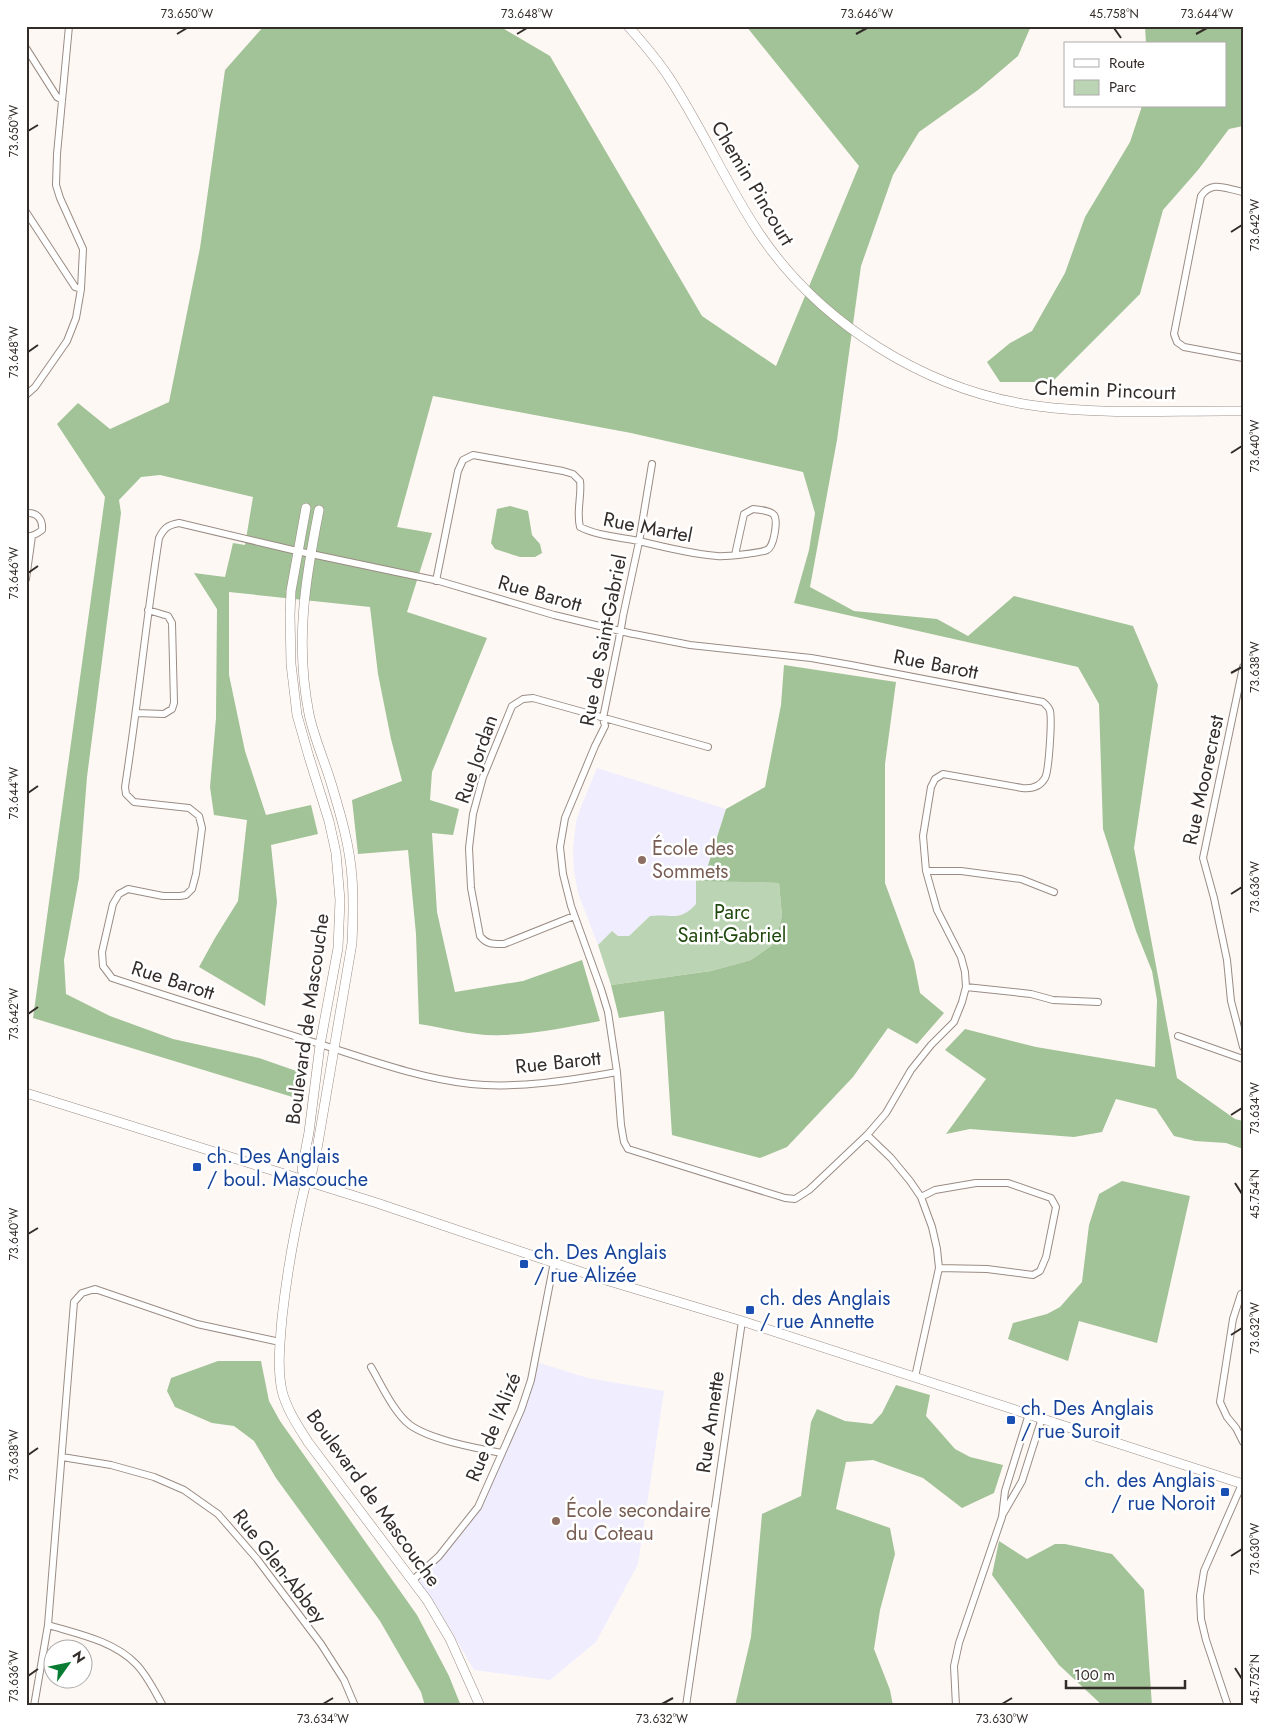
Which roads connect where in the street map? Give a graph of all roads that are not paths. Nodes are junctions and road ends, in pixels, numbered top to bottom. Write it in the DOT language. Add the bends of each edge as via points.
graph roads {
  1 [pos="69,26"];
  2 [pos="628,26"];
  3 [pos="26,48"];
  4 [pos="62,100"];
  5 [pos="1243,192"];
  6 [pos="26,212"];
  7 [pos="81,289"];
  8 [pos="1243,358"];
  9 [pos="26,394"];
  10 [pos="1242,409"];
  11 [pos="652,464"];
  12 [pos="306,508"];
  13 [pos="319,510"];
  14 [pos="26,512"];
  15 [pos="29,536"];
  16 [pos="639,542"];
  17 [pos="297,551"];
  18 [pos="310,554"];
  19 [pos="735,555"];
  20 [pos="26,579"];
  21 [pos="436,581"];
  22 [pos="148,610"];
  23 [pos="620,631"];
  24 [pos="1243,666"];
  25 [pos="136,713"];
  26 [pos="603,718"];
  27 [pos="1049,738"];
  28 [pos="708,746"];
  29 [pos="926,871"];
  30 [pos="1054,892"];
  31 [pos="574,916"];
  32 [pos="966,988"];
  33 [pos="1098,1002"];
  34 [pos="1178,1036"];
  35 [pos="320,1045"];
  36 [pos="1243,1047"];
  37 [pos="333,1049"];
  38 [pos="1243,1059"];
  39 [pos="617,1072"];
  40 [pos="26,1093"];
  41 [pos="868,1135"];
  42 [pos="306,1182"];
  43 [pos="921,1197"];
  44 [pos="554,1262"];
  45 [pos="940,1268"];
  46 [pos="1243,1293"];
  47 [pos="742,1321"];
  48 [pos="280,1342"];
  49 [pos="371,1367"];
  50 [pos="915,1377"];
  51 [pos="1029,1414"];
  52 [pos="1042,1418"];
  53 [pos="1243,1442"];
  54 [pos="502,1453"];
  55 [pos="62,1457"];
  56 [pos="1243,1484"];
  57 [pos="1002,1517"];
  58 [pos="412,1580"];
  59 [pos="48,1625"];
  60 [pos="34,1706"];
  61 [pos="164,1706"];
  62 [pos="355,1706"];
  63 [pos="480,1706"];
  64 [pos="686,1706"];
  65 [pos="956,1706"];
  66 [pos="1228,1706"];
  1 -- 4 [label="street"];
  2 -- 10 [label="street, Chemin Pincourt" via="670,79 758,232 789,272 830,312 885,351 926,373 964,388 1036,406 1098,411"];
  3 -- 4 [label="street"];
  4 -- 7 [label="street" via="56,185 83,249"];
  5 -- 8 [label="street" via="1214,186 1206,188 1201,196 1174,334 1184,347"];
  6 -- 7 [label="street" via="75,287"];
  7 -- 9 [label="street" via="76,318 67,341 35,387"];
  11 -- 16 [label="street, Rue de Saint-Gabriel"];
  12 -- 17 [label="street, Boulevard de Mascouche"];
  13 -- 18 [label="street, Boulevard de Mascouche"];
  14 -- 15 [label="street" via="35,514 42,521 42,530"];
  15 -- 20 [label="street"];
  16 -- 19 [label="street, Rue Martel" via="718,556"];
  16 -- 21 [label="street, Rue Martel" via="580,527 577,517 580,480 573,474 473,455 463,460 458,470"];
  16 -- 23 [label="street, Rue de Saint-Gabriel"];
  17 -- 18 [label="street, Rue Barott"];
  17 -- 22 [label="street, Rue Barott" via="179,523 168,525 159,538"];
  17 -- 35 [label="street, Boulevard de Mascouche" via="290,615 295,700 330,823 340,884 338,948"];
  18 -- 21 [label="street, Rue Barott"];
  18 -- 37 [label="street, Boulevard de Mascouche" via="302,625 306,693 341,818 352,879 352,943"];
  19 -- 19 [label="street, Rue Martel" via="766,550 771,546 776,519 770,512 753,509 744,514"];
  21 -- 23 [label="street, Rue Barott"];
  22 -- 25 [label="street, Rue Barott"];
  22 -- 25 [label="street" via="168,616 172,623 174,703 172,709 164,714"];
  23 -- 26 [label="street, Rue de Saint-Gabriel"];
  23 -- 27 [label="street, Rue Barott" via="690,645 850,664 1043,702 1050,709"];
  24 -- 36 [label="street, Rue Moorecrest" via="1203,858"];
  25 -- 35 [label="street, Rue Barott" via="126,794 134,802 189,808 199,816 202,828 192,888 186,895 173,897 128,889 119,894 112,904 102,952 103,966 112,978"];
  26 -- 28 [label="street"];
  26 -- 31 [label="street, Rue de Saint-Gabriel" via="603,732 572,800 560,847"];
  26 -- 31 [label="street, Rue Jordan" via="533,698 523,699 512,706 482,777 473,814 469,848 471,888 480,936 485,942 504,944"];
  27 -- 29 [label="street, Rue de Saint-Gabriel" via="1046,777 1032,789 943,774 935,779 923,836"];
  29 -- 30 [label="street" via="961,871 1021,879"];
  29 -- 32 [label="street, Rue de Saint-Gabriel" via="936,910 961,957"];
  31 -- 39 [label="street, Rue de Saint-Gabriel" via="608,1012"];
  32 -- 33 [label="street" via="1023,992 1052,1000"];
  32 -- 41 [label="street, Rue de Saint-Gabriel" via="954,1022 911,1070 886,1113"];
  34 -- 38 [label="street"];
  35 -- 37 [label="street, Rue Barott"];
  35 -- 42 [label="street, Boulevard de Mascouche" via="302,1169"];
  37 -- 39 [label="street, Rue Barott" via="417,1073 471,1084 563,1081"];
  37 -- 42 [label="street, Boulevard de Mascouche" via="312,1172"];
  39 -- 41 [label="street, Rue de Saint-Gabriel" via="621,1125 628,1149 785,1198 795,1199 809,1190"];
  40 -- 42 [label="street"];
  41 -- 43 [label="street" via="891,1158"];
  42 -- 44 [label="street"];
  42 -- 48 [label="street, Boulevard de Mascouche" via="290,1253"];
  43 -- 45 [label="street" via="932,1227"];
  43 -- 45 [label="street" via="935,1190 976,1183 1008,1183 1051,1198 1056,1207 1046,1257 1040,1270 1033,1275 987,1269"];
  44 -- 47 [label="street"];
  44 -- 54 [label="street, Rue de l'Alizé" via="531,1380"];
  45 -- 50 [label="street"];
  46 -- 53 [label="street" via="1233,1319 1220,1402"];
  47 -- 50 [label="street"];
  47 -- 64 [label="street, Rue Annette"];
  48 -- 55 [label="street" via="197,1324 94,1289 82,1293 74,1302 72,1311"];
  48 -- 58 [label="street, Boulevard de Mascouche" via="282,1392 297,1426"];
  49 -- 54 [label="street" via="391,1402 409,1424 433,1436"];
  50 -- 51 [label="street"];
  51 -- 52 [label="street"];
  51 -- 57 [label="street" via="1005,1490"];
  52 -- 56 [label="street"];
  52 -- 57 [label="street" via="1022,1481"];
  54 -- 58 [label="street, Rue de l'Alizé" via="478,1507 439,1556"];
  55 -- 59 [label="street"];
  55 -- 62 [label="street, Rue Glen-Abbey" via="111,1465 154,1477 184,1490 218,1514 257,1559 321,1644 344,1680"];
  56 -- 66 [label="street" via="1204,1571 1200,1596 1206,1640"];
  57 -- 65 [label="street" via="959,1643 954,1666"];
  58 -- 63 [label="street, Boulevard de Mascouche" via="450,1638"];
  59 -- 60 [label="street"];
  59 -- 61 [label="street" via="126,1654 138,1665"];
}
